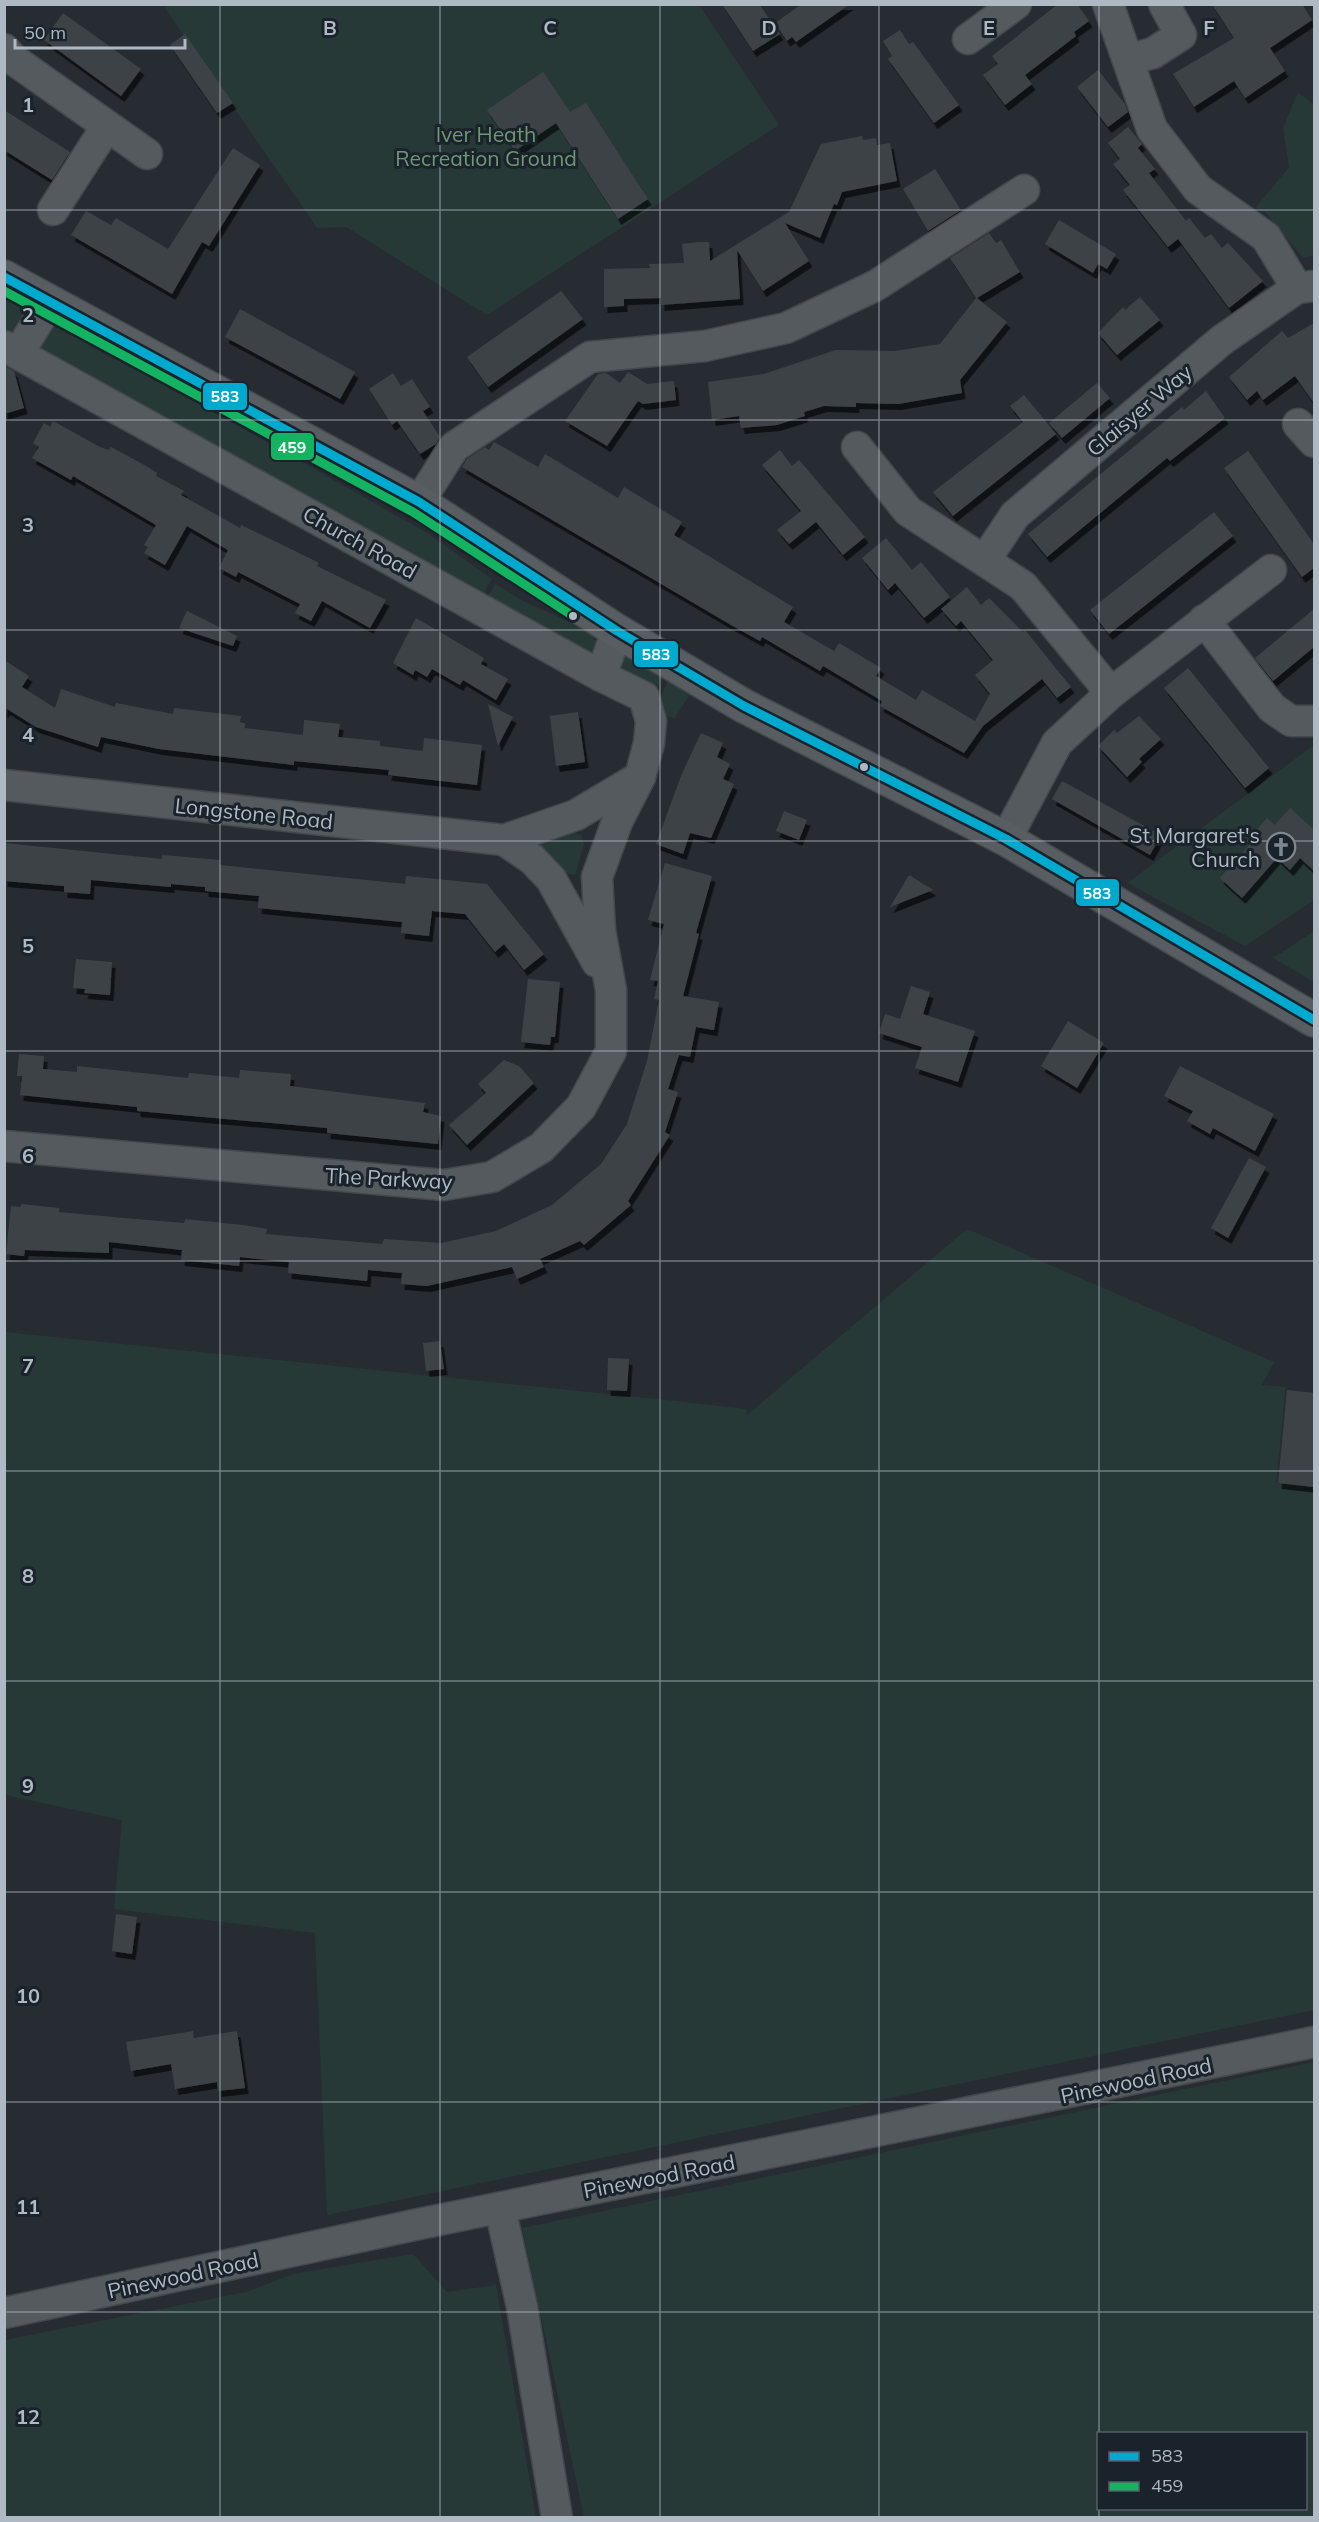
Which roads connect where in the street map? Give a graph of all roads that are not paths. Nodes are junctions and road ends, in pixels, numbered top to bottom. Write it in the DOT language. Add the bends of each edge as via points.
graph roads {
  1 [pos="1016,4"];
  2 [pos="1108,4"];
  3 [pos="1164,4"];
  4 [pos="968,39"];
  5 [pos="4,50"];
  6 [pos="1128,60"];
  7 [pos="107,126"];
  8 [pos="147,154"];
  9 [pos="1024,190"];
  10 [pos="53,210"];
  11 [pos="4,276"];
  12 [pos="1306,287"];
  13 [pos="50,302"];
  14 [pos="12,349"];
  15 [pos="857,447"];
  16 [pos="419,502"];
  17 [pos="985,560"];
  18 [pos="1270,570"];
  19 [pos="1204,620"];
  20 [pos="617,631"];
  21 [pos="601,676"];
  22 [pos="1111,693"];
  23 [pos="1314,721"];
  24 [pos="640,777"];
  25 [pos="4,785"];
  26 [pos="1006,839"];
  27 [pos="504,840"];
  28 [pos="611,990"];
  29 [pos="1314,1020"];
  30 [pos="4,1146"];
  31 [pos="1314,2042"];
  32 [pos="500,2208"];
  33 [pos="4,2313"];
  34 [pos="557,2517"];
  1 -- 4 [label="street"];
  2 -- 6 [label="street"];
  3 -- 6 [label="street" via="1181,35 1153,52"];
  5 -- 7 [label="street"];
  6 -- 12 [label="street" via="1152,129 1198,189 1266,237"];
  7 -- 8 [label="street"];
  7 -- 10 [label="street"];
  9 -- 16 [label="street" via="875,286 786,328 705,346 590,357 454,447"];
  11 -- 13 [label="main road"];
  12 -- 17 [label="street, Glaisyer Way" via="1222,340 1015,515"];
  13 -- 14 [label="street"];
  13 -- 16 [label="main road"];
  14 -- 21 [label="street, Church Road"];
  15 -- 17 [label="street" via="908,511"];
  16 -- 20 [label="main road"];
  17 -- 22 [label="street" via="1023,585"];
  18 -- 19 [label="street"];
  19 -- 22 [label="street"];
  19 -- 23 [label="street" via="1272,708 1291,721"];
  20 -- 21 [label="street"];
  20 -- 26 [label="main road" via="744,706"];
  21 -- 24 [label="street, Church Road" via="644,697 651,721 650,743"];
  22 -- 26 [label="street" via="1057,743"];
  24 -- 27 [label="street" via="576,815"];
  24 -- 28 [label="street, The Parkway" via="617,822 597,878 600,930"];
  25 -- 27 [label="street, Longstone Road"];
  26 -- 29 [label="main road"];
  27 -- 28 [label="street" via="532,859 551,879"];
  28 -- 30 [label="street, The Parkway" via="610,1051 581,1107 541,1148 492,1177 444,1185"];
  31 -- 32 [label="street, Pinewood Road"];
  32 -- 33 [label="street, Pinewood Road"];
  32 -- 34 [label="street" via="522,2307"];
}
